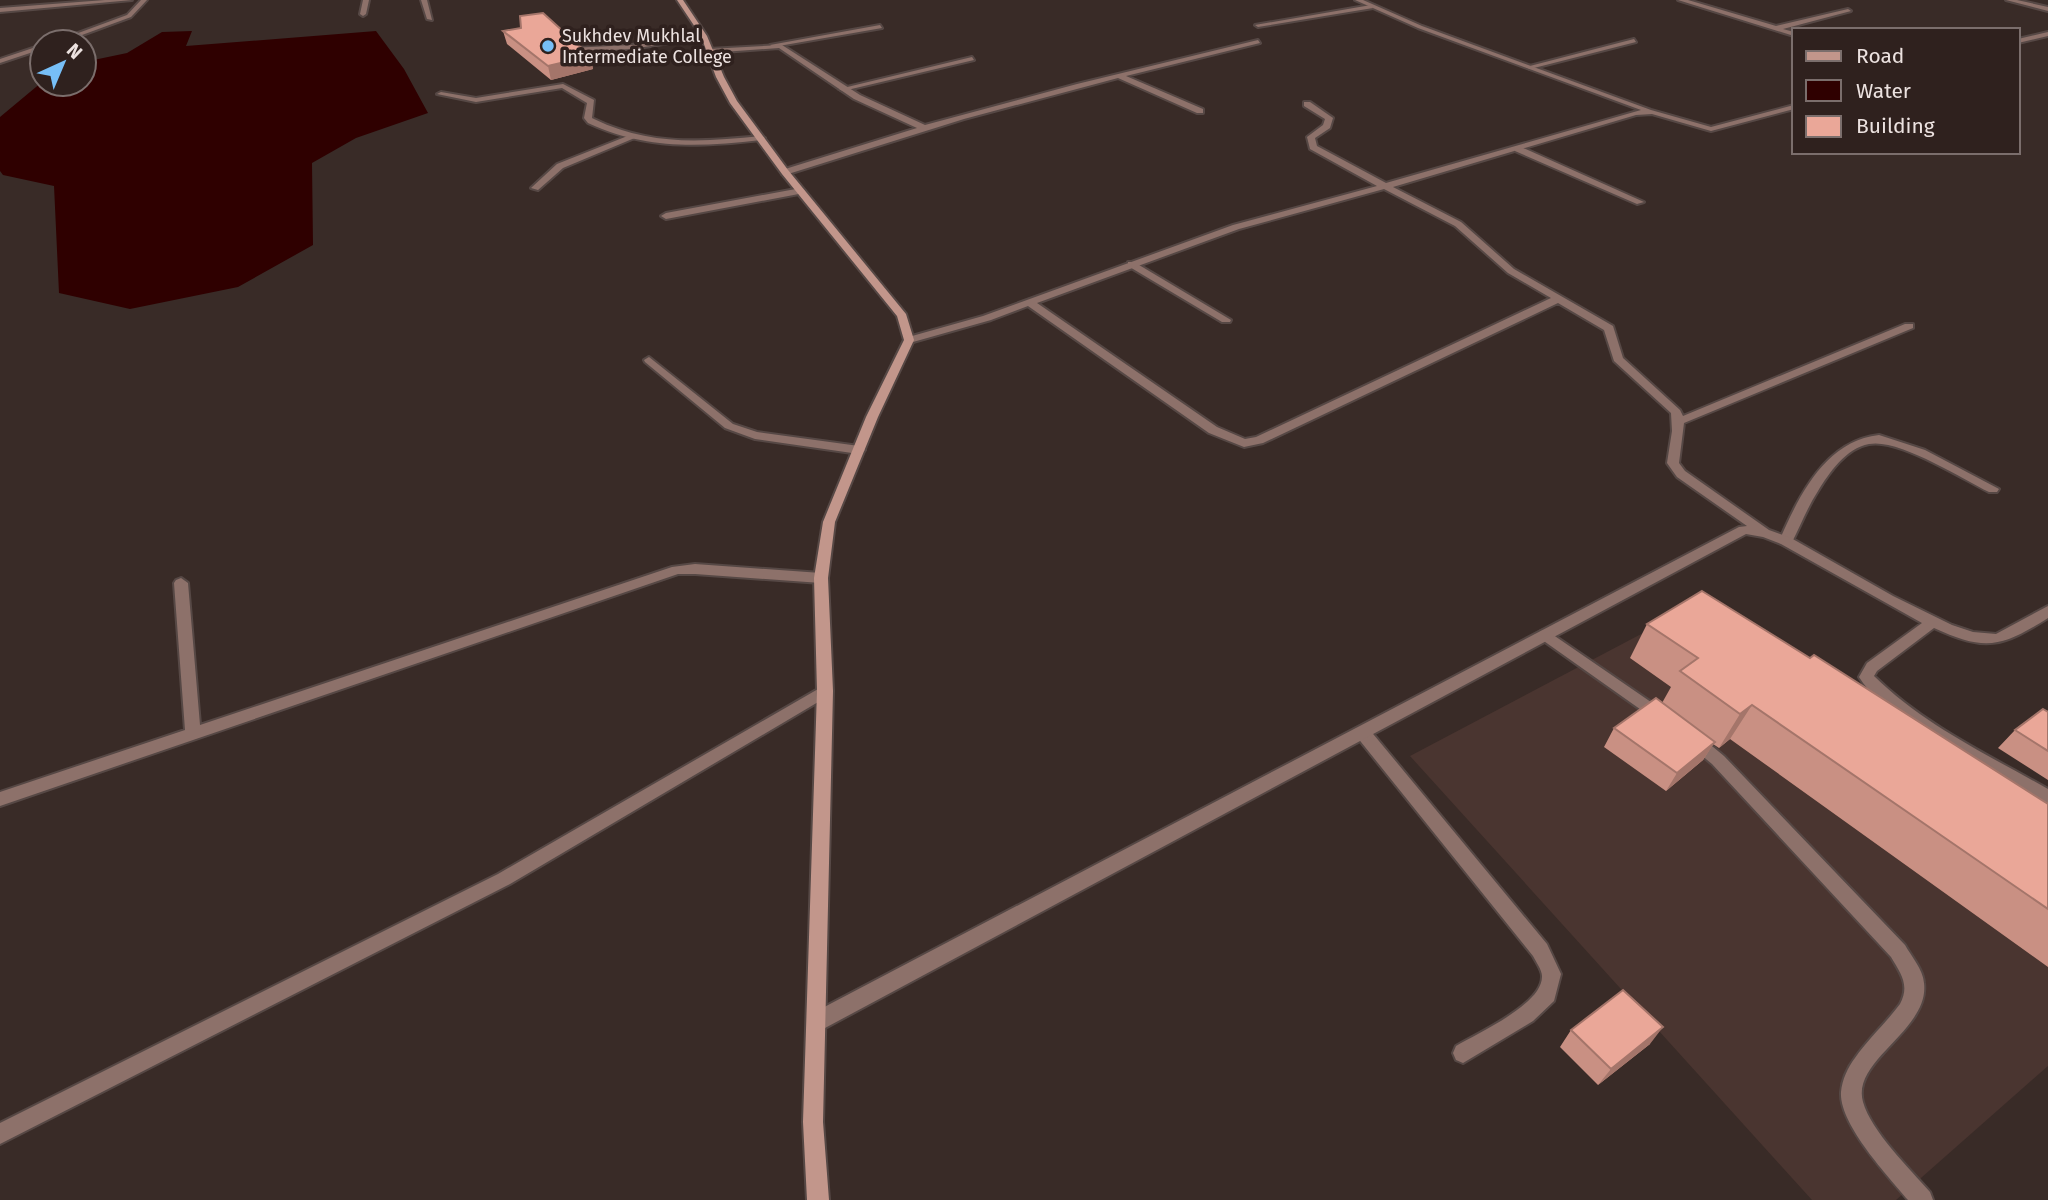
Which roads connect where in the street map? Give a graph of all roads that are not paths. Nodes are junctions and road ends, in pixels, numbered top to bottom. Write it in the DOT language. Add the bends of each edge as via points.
graph roads {
  1 [pos="129,0"];
  2 [pos="144,0"];
  3 [pos="366,0"];
  4 [pos="424,0"];
  5 [pos="680,0"];
  6 [pos="1358,0"];
  7 [pos="1681,0"];
  8 [pos="2009,0"];
  9 [pos="1371,7"];
  10 [pos="2048,9"];
  11 [pos="0,10"];
  12 [pos="1848,11"];
  13 [pos="363,14"];
  14 [pos="430,19"];
  15 [pos="1258,25"];
  16 [pos="880,27"];
  17 [pos="96,28"];
  18 [pos="1775,29"];
  19 [pos="1792,33"];
  20 [pos="2048,34"];
  21 [pos="704,36"];
  22 [pos="1634,41"];
  23 [pos="2020,41"];
  24 [pos="1258,42"];
  25 [pos="773,45"];
  26 [pos="570,50"];
  27 [pos="709,51"];
  28 [pos="28,52"];
  29 [pos="972,59"];
  30 [pos="0,61"];
  31 [pos="1530,67"];
  32 [pos="1119,76"];
  33 [pos="843,89"];
  34 [pos="441,94"];
  35 [pos="1307,104"];
  36 [pos="1792,108"];
  37 [pos="1200,111"];
  38 [pos="1652,112"];
  39 [pos="922,127"];
  40 [pos="633,137"];
  41 [pos="761,138"];
  42 [pos="1518,149"];
  43 [pos="785,173"];
  44 [pos="1388,186"];
  45 [pos="535,188"];
  46 [pos="801,191"];
  47 [pos="1640,202"];
  48 [pos="666,216"];
  49 [pos="1131,264"];
  50 [pos="1560,298"];
  51 [pos="1029,302"];
  52 [pos="1226,320"];
  53 [pos="1909,326"];
  54 [pos="909,340"];
  55 [pos="649,360"];
  56 [pos="1680,421"];
  57 [pos="859,450"];
  58 [pos="1993,489"];
  59 [pos="1765,533"];
  60 [pos="1786,541"];
  61 [pos="821,578"];
  62 [pos="181,583"];
  63 [pos="2048,611"];
  64 [pos="1933,622"];
  65 [pos="1546,635"];
  66 [pos="825,691"];
  67 [pos="1363,733"];
  68 [pos="193,734"];
  69 [pos="2048,797"];
  70 [pos="0,799"];
  71 [pos="818,1021"];
  72 [pos="1463,1054"];
  73 [pos="0,1134"];
  74 [pos="818,1200"];
  75 [pos="1922,1200"];
  1 -- 11 [label="street"];
  2 -- 17 [label="street" via="130,16"];
  3 -- 13 [label="street"];
  4 -- 14 [label="street"];
  5 -- 21 [label="main road"];
  6 -- 9 [label="street"];
  7 -- 18 [label="street"];
  8 -- 10 [label="street"];
  9 -- 15 [label="street"];
  9 -- 31 [label="street"];
  12 -- 18 [label="street"];
  16 -- 25 [label="street"];
  18 -- 19 [label="street"];
  20 -- 23 [label="street"];
  21 -- 26 [label="street"];
  21 -- 27 [label="main road"];
  22 -- 31 [label="street"];
  24 -- 32 [label="street"];
  25 -- 27 [label="street"];
  25 -- 33 [label="street"];
  27 -- 41 [label="main road" via="725,88"];
  28 -- 30 [label="street"];
  29 -- 33 [label="street"];
  31 -- 38 [label="street"];
  32 -- 37 [label="street"];
  32 -- 39 [label="street"];
  33 -- 39 [label="street"];
  34 -- 40 [label="street" via="486,100 563,86 591,102 591,121"];
  35 -- 44 [label="street" via="1329,122 1311,137 1313,147"];
  36 -- 38 [label="street" via="1711,130"];
  38 -- 42 [label="street" via="1635,113"];
  39 -- 43 [label="street"];
  40 -- 41 [label="street" via="689,144"];
  40 -- 45 [label="street" via="560,166"];
  41 -- 43 [label="main road"];
  42 -- 44 [label="street"];
  42 -- 47 [label="street"];
  43 -- 46 [label="main road"];
  44 -- 49 [label="street" via="1236,227"];
  44 -- 50 [label="street" via="1465,228 1511,271"];
  46 -- 48 [label="street"];
  46 -- 54 [label="main road" via="902,316"];
  49 -- 51 [label="street"];
  49 -- 52 [label="street"];
  50 -- 51 [label="street" via="1259,440 1244,443 1213,430"];
  50 -- 56 [label="street" via="1609,328 1618,359 1676,412"];
  51 -- 54 [label="street"];
  53 -- 56 [label="street"];
  54 -- 57 [label="main road"];
  55 -- 57 [label="street" via="729,426 755,435"];
  56 -- 59 [label="street" via="1673,463 1681,474"];
  57 -- 61 [label="main road" via="830,522"];
  58 -- 60 [label="street" via="1900,445 1879,439 1862,441 1817,480"];
  59 -- 60 [label="street"];
  59 -- 65 [label="street" via="1744,530 1730,535"];
  60 -- 64 [label="street"];
  61 -- 66 [label="main road"];
  61 -- 68 [label="street" via="677,570"];
  62 -- 68 [label="street"];
  63 -- 64 [label="street" via="2010,634 1990,640"];
  64 -- 69 [label="street" via="1872,667 1866,677 1880,694 1906,712"];
  65 -- 67 [label="street"];
  65 -- 75 [label="street" via="1718,760 1898,951 1916,984 1913,1002 1857,1074 1851,1094 1864,1127"];
  66 -- 71 [label="main road"];
  66 -- 73 [label="street" via="504,879"];
  67 -- 71 [label="street"];
  67 -- 72 [label="street" via="1540,950 1552,974 1547,995 1525,1015"];
  68 -- 70 [label="street"];
  71 -- 74 [label="main road" via="813,1122"];
}
